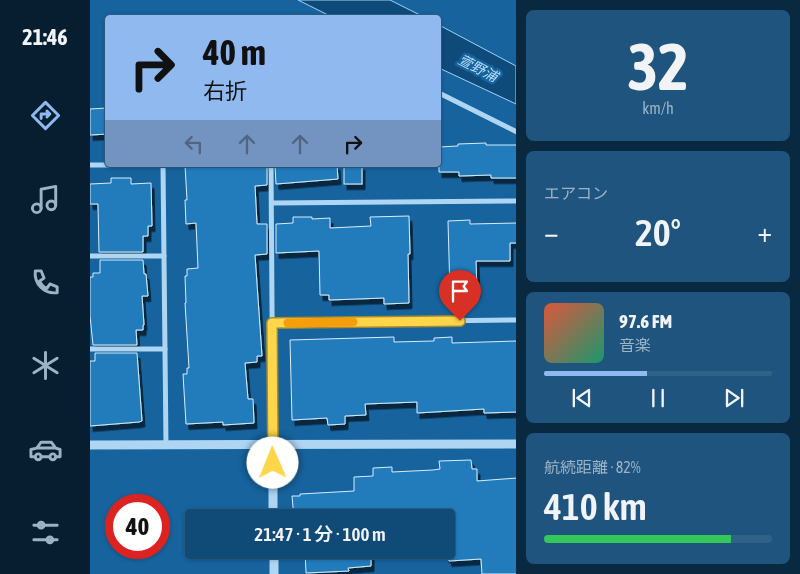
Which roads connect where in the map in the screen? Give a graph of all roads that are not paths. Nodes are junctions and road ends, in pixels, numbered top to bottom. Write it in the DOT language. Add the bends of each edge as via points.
graph roads {
  1 [pos="441,94"];
  2 [pos="516,132"];
  3 [pos="90,165"];
  4 [pos="105,165"];
  5 [pos="163,167"];
  6 [pos="272,167"];
  7 [pos="516,201"];
  8 [pos="272,203"];
  9 [pos="90,256"];
  10 [pos="164,256"];
  11 [pos="516,320"];
  12 [pos="272,323"];
  13 [pos="90,349"];
  14 [pos="165,349"];
  15 [pos="516,444"];
  16 [pos="90,445"];
  17 [pos="166,445"];
  18 [pos="272,445"];
  19 [pos="273,509"];
  20 [pos="274,559"];
  21 [pos="274,574"];
  1 -- 2 [label="street"];
  3 -- 4 [label="street"];
  5 -- 10 [label="street"];
  6 -- 8 [label="street"];
  7 -- 8 [label="street"];
  8 -- 12 [label="street"];
  9 -- 10 [label="street"];
  10 -- 14 [label="street"];
  11 -- 12 [label="street"];
  12 -- 18 [label="street"];
  13 -- 14 [label="street"];
  14 -- 17 [label="street"];
  15 -- 18 [label="street"];
  16 -- 17 [label="street"];
  17 -- 18 [label="street"];
  18 -- 19 [label="street"];
  20 -- 21 [label="street"];
}
